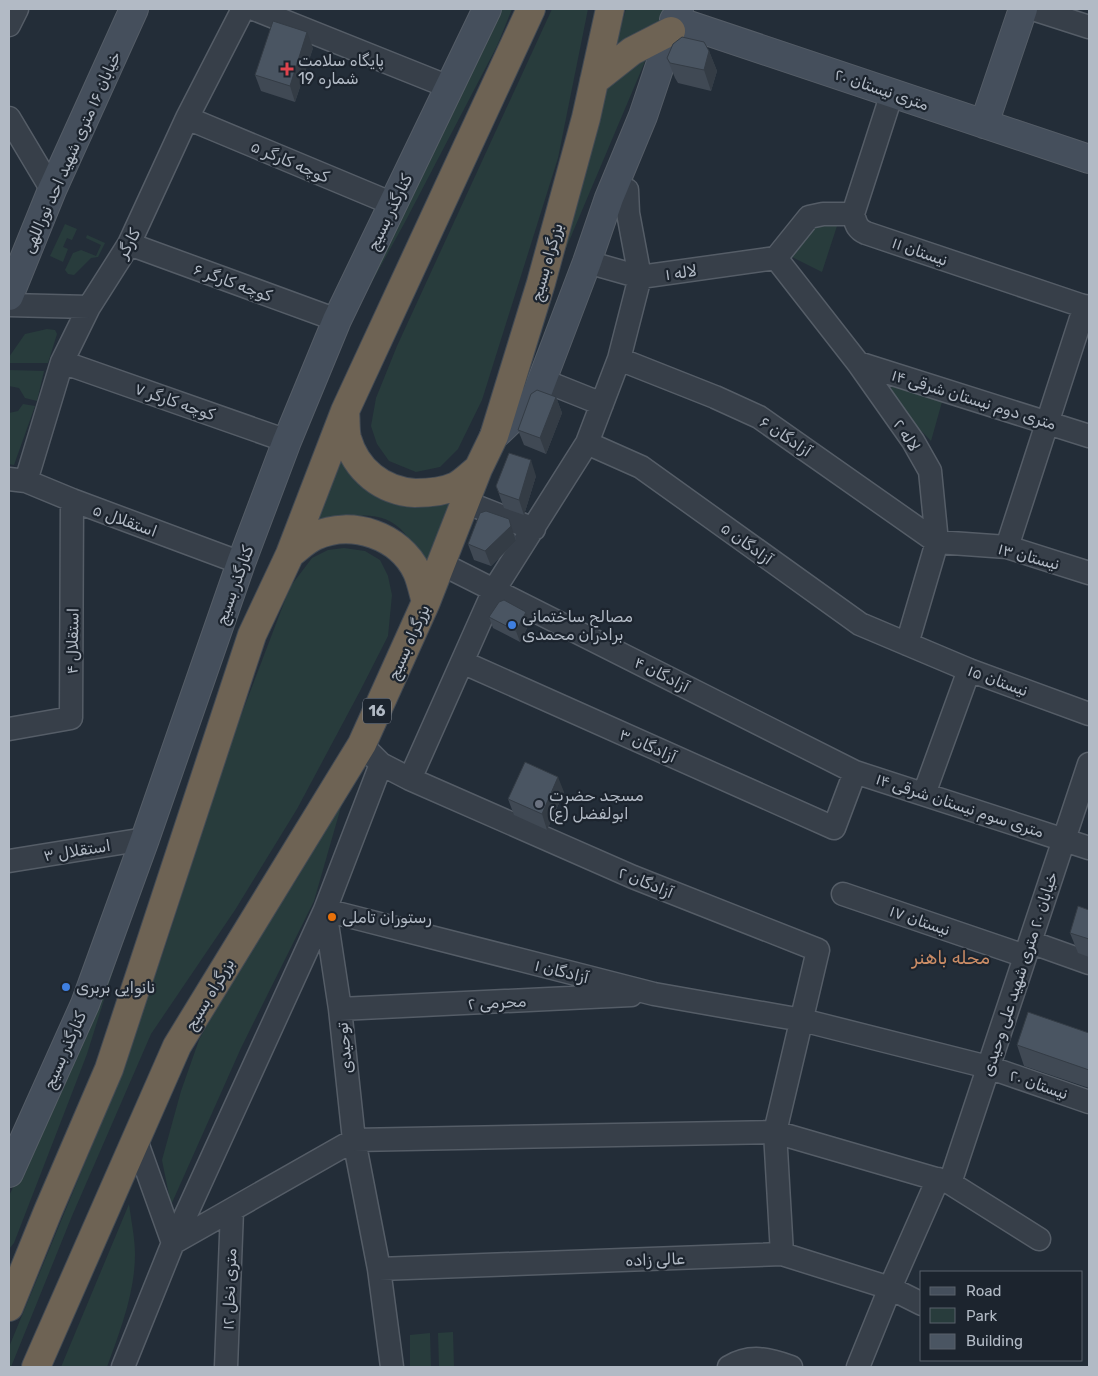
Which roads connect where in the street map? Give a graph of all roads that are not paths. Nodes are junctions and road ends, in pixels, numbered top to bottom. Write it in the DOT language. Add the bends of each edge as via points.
graph roads {
  1 [pos="17,9"];
  2 [pos="134,9"];
  3 [pos="243,9"];
  4 [pos="254,9"];
  5 [pos="487,9"];
  6 [pos="531,9"];
  7 [pos="610,9"];
  8 [pos="1023,9"];
  9 [pos="1033,9"];
  10 [pos="675,20"];
  11 [pos="9,25"];
  12 [pos="1089,27"];
  13 [pos="594,81"];
  14 [pos="448,87"];
  15 [pos="892,93"];
  16 [pos="9,118"];
  17 [pos="187,118"];
  18 [pos="984,124"];
  19 [pos="1089,159"];
  20 [pos="614,186"];
  21 [pos="52,190"];
  22 [pos="393,204"];
  23 [pos="853,214"];
  24 [pos="129,244"];
  25 [pos="776,258"];
  26 [pos="587,262"];
  27 [pos="640,277"];
  28 [pos="9,296"];
  29 [pos="9,305"];
  30 [pos="89,307"];
  31 [pos="1087,307"];
  32 [pos="337,320"];
  33 [pos="619,359"];
  34 [pos="62,362"];
  35 [pos="858,363"];
  36 [pos="542,380"];
  37 [pos="602,404"];
  38 [pos="345,411"];
  39 [pos="1048,422"];
  40 [pos="494,436"];
  41 [pos="1089,436"];
  42 [pos="287,441"];
  43 [pos="587,443"];
  44 [pos="478,469"];
  45 [pos="17,480"];
  46 [pos="72,500"];
  47 [pos="465,502"];
  48 [pos="933,502"];
  49 [pos="905,519"];
  50 [pos="534,529"];
  51 [pos="938,542"];
  52 [pos="1007,547"];
  53 [pos="290,554"];
  54 [pos="241,563"];
  55 [pos="442,564"];
  56 [pos="1089,573"];
  57 [pos="494,590"];
  58 [pos="426,602"];
  59 [pos="907,644"];
  60 [pos="462,662"];
  61 [pos="969,670"];
  62 [pos="1089,714"];
  63 [pos="9,729"];
  64 [pos="362,744"];
  65 [pos="381,764"];
  66 [pos="1089,764"];
  67 [pos="855,772"];
  68 [pos="410,779"];
  69 [pos="924,794"];
  70 [pos="145,839"];
  71 [pos="1064,839"];
  72 [pos="1089,848"];
  73 [pos="9,861"];
  74 [pos="843,894"];
  75 [pos="325,910"];
  76 [pos="1028,949"];
  77 [pos="1089,962"];
  78 [pos="536,964"];
  79 [pos="654,994"];
  80 [pos="535,1000"];
  81 [pos="340,1010"];
  82 [pos="802,1020"];
  83 [pos="988,1067"];
  84 [pos="1089,1102"];
  85 [pos="775,1132"];
  86 [pos="136,1140"];
  87 [pos="354,1140"];
  88 [pos="9,1174"];
  89 [pos="944,1181"];
  90 [pos="232,1210"];
  91 [pos="48,1211"];
  92 [pos="1039,1239"];
  93 [pos="173,1243"];
  94 [pos="782,1254"];
  95 [pos="9,1265"];
  96 [pos="380,1269"];
  97 [pos="890,1288"];
  98 [pos="920,1303"];
  99 [pos="9,1307"];
  100 [pos="36,1367"];
  101 [pos="123,1367"];
  102 [pos="226,1367"];
  103 [pos="392,1367"];
  104 [pos="729,1367"];
  105 [pos="791,1367"];
  106 [pos="858,1367"];
  1 -- 11 [label="street"];
  2 -- 21 [label="street, خیابان ۱۶ متری شهید احد نوراللهی"];
  3 -- 17 [label="street, کارگر"];
  4 -- 14 [label="street"];
  5 -- 14 [label="street, کنارگذر بسیج"];
  6 -- 38 [label="highway"];
  7 -- 13 [label="highway, بزرگراه بسیج / 16"];
  8 -- 18 [label="street"];
  9 -- 12 [label="street"];
  10 -- 13 [label="highway"];
  10 -- 15 [label="street, ۲۰ متری نیستان"];
  10 -- 20 [label="street" via="643,116"];
  13 -- 40 [label="highway, بزرگراه بسیج / 16" via="541,283"];
  14 -- 22 [label="street, کنارگذر بسیج"];
  15 -- 18 [label="street, ۲۰ متری نیستان"];
  15 -- 23 [label="street"];
  16 -- 21 [label="street"];
  17 -- 22 [label="street, کوچه کارگر ۵"];
  17 -- 24 [label="street, کارگر"];
  18 -- 19 [label="street, ۲۰ متری نیستان"];
  20 -- 26 [label="street"];
  20 -- 27 [label="street" via="627,190"];
  21 -- 28 [label="street, خیابان ۱۶ متری شهید احد نوراللهی"];
  22 -- 32 [label="street, کنارگذر بسیج"];
  23 -- 25 [label="street" via="809,217"];
  23 -- 31 [label="street, نیستان ۱۱" via="856,226 866,233"];
  24 -- 30 [label="street, کارگر"];
  24 -- 32 [label="street, کوچه کارگر ۶"];
  25 -- 27 [label="street, لاله ۱"];
  25 -- 35 [label="street, لاله ۲"];
  26 -- 27 [label="street, لاله ۱"];
  26 -- 36 [label="street"];
  27 -- 33 [label="street"];
  29 -- 30 [label="street"];
  30 -- 34 [label="street, کارگر"];
  31 -- 39 [label="street"];
  32 -- 42 [label="street, کنارگذر بسیج"];
  33 -- 37 [label="street"];
  33 -- 49 [label="street, آزادگان ۶" via="759,417"];
  34 -- 42 [label="street, کوچه کارگر ۷"];
  34 -- 45 [label="street, کارگر"];
  35 -- 39 [label="street, ۱۴ متری دوم نیستان شرقی"];
  35 -- 48 [label="street, لاله ۲" via="930,471"];
  36 -- 37 [label="street"];
  36 -- 40 [label="street" via="536,396"];
  37 -- 43 [label="street"];
  38 -- 44 [label="highway" via="347,438 359,462 368,474 391,488 430,494 456,486"];
  38 -- 53 [label="highway"];
  39 -- 41 [label="street, ۱۴ متری دوم نیستان شرقی"];
  39 -- 52 [label="street"];
  40 -- 44 [label="highway, بزرگراه بسیج / 16"];
  42 -- 54 [label="street, کنارگذر بسیج"];
  43 -- 50 [label="street"];
  43 -- 59 [label="street, آزادگان ۵" via="641,467 860,624"];
  44 -- 47 [label="highway, بزرگراه بسیج / 16"];
  45 -- 46 [label="street, استقلال ۵"];
  46 -- 54 [label="street, استقلال ۵"];
  46 -- 63 [label="street, استقلال ۴" via="71,718"];
  47 -- 50 [label="street"];
  47 -- 55 [label="highway, بزرگراه بسیج / 16"];
  48 -- 49 [label="street" via="922,516 914,520"];
  48 -- 51 [label="street, لاله ۲"];
  49 -- 51 [label="street, آزادگان ۶"];
  50 -- 57 [label="street"];
  51 -- 52 [label="street, نیستان ۱۳"];
  51 -- 59 [label="street, لاله ۲"];
  52 -- 56 [label="street, نیستان ۱۳"];
  53 -- 58 [label="highway" via="314,536 329,532 359,530 373,534 388,540 408,557 418,573"];
  53 -- 91 [label="highway" via="252,635 109,1069"];
  54 -- 70 [label="street, کنارگذر بسیج"];
  55 -- 57 [label="street, آزادگان ۴"];
  55 -- 58 [label="highway, بزرگراه بسیج / 16"];
  57 -- 60 [label="street"];
  57 -- 67 [label="street, آزادگان ۴"];
  58 -- 64 [label="highway, بزرگراه بسیج / 16"];
  59 -- 61 [label="street, نیستان ۱۵"];
  60 -- 67 [label="street, آزادگان ۳" via="834,828"];
  60 -- 68 [label="street"];
  61 -- 62 [label="street, نیستان ۱۵"];
  61 -- 69 [label="street"];
  64 -- 65 [label="street"];
  64 -- 86 [label="highway, بزرگراه بسیج / 16" via="177,1046"];
  65 -- 68 [label="street"];
  65 -- 75 [label="street, توحیدی"];
  66 -- 71 [label="street, خیابان ۲۰ متری شهید علی وحیدی"];
  67 -- 69 [label="street, ۱۴ متری سوم نیستان شرقی"];
  68 -- 82 [label="street, آزادگان ۲" via="633,877 818,950"];
  69 -- 71 [label="street, ۱۴ متری سوم نیستان شرقی"];
  70 -- 73 [label="street, استقلال ۳"];
  70 -- 88 [label="street, کنارگذر بسیج" via="84,1004"];
  71 -- 72 [label="street, ۱۴ متری سوم نیستان شرقی"];
  71 -- 76 [label="street, خیابان ۲۰ متری شهید علی وحیدی"];
  74 -- 76 [label="street, نیستان ۱۷"];
  75 -- 78 [label="street, آزادگان ۱"];
  75 -- 81 [label="street, توحیدی"];
  75 -- 93 [label="street"];
  76 -- 77 [label="street, نیستان ۱۷"];
  76 -- 83 [label="street, خیابان ۲۰ متری شهید علی وحیدی"];
  78 -- 79 [label="street, آزادگان ۱"];
  78 -- 80 [label="street" via="550,978 549,990"];
  79 -- 80 [label="street, محرمی ۲"];
  79 -- 82 [label="street, آزادگان ۱"];
  80 -- 81 [label="street, محرمی ۲"];
  81 -- 87 [label="street, توحیدی"];
  82 -- 83 [label="street, نیستان ۲۰"];
  82 -- 85 [label="street"];
  83 -- 84 [label="street, نیستان ۲۰"];
  83 -- 89 [label="street, خیابان ۲۰ متری شهید علی وحیدی"];
  85 -- 87 [label="street"];
  85 -- 89 [label="street"];
  85 -- 94 [label="street"];
  86 -- 93 [label="street"];
  86 -- 100 [label="highway, بزرگراه بسیج / 16"];
  87 -- 90 [label="street"];
  87 -- 96 [label="street, توحیدی"];
  89 -- 92 [label="street"];
  89 -- 97 [label="street, خیابان ۲۰ متری شهید علی وحیدی"];
  90 -- 93 [label="street"];
  90 -- 102 [label="street, ۱۲ متری نخل"];
  91 -- 95 [label="highway"];
  91 -- 99 [label="highway"];
  93 -- 101 [label="street"];
  94 -- 96 [label="street, عالی زاده"];
  94 -- 97 [label="street, عالی زاده"];
  96 -- 103 [label="street, توحیدی"];
  97 -- 98 [label="street, عالی زاده"];
  97 -- 106 [label="street, خیابان ۲۰ متری شهید علی وحیدی"];
  104 -- 105 [label="street" via="751,1358"];
}
